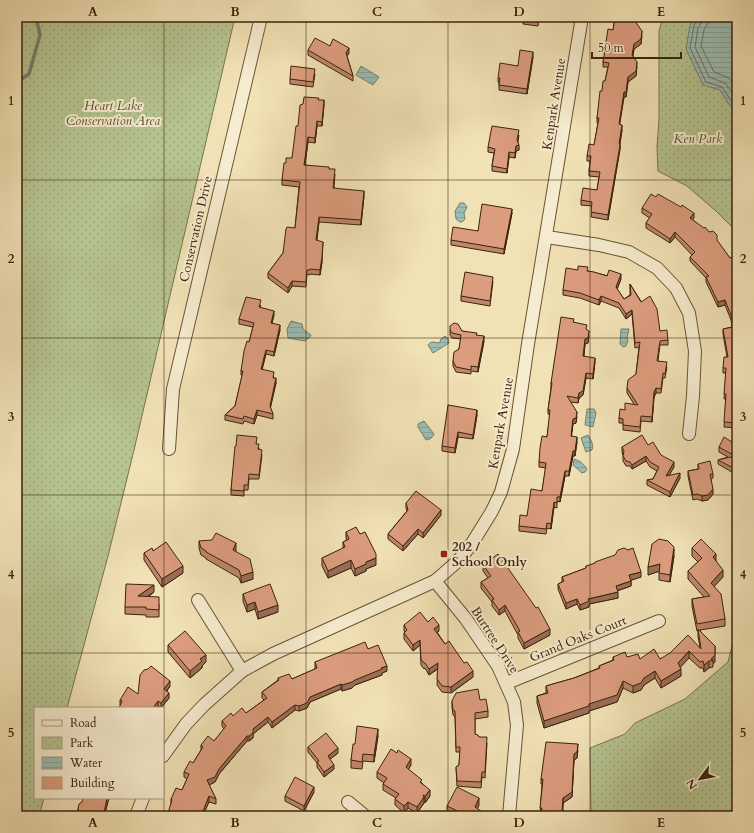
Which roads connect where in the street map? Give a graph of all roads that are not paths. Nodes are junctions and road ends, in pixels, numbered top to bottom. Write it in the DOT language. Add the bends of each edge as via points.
graph roads {
  1 [pos="261,17"];
  2 [pos="582,17"];
  3 [pos="547,237"];
  4 [pos="689,434"];
  5 [pos="170,449"];
  6 [pos="435,581"];
  7 [pos="198,600"];
  8 [pos="659,621"];
  9 [pos="242,671"];
  10 [pos="507,683"];
  11 [pos="164,755"];
  12 [pos="143,799"];
  13 [pos="348,802"];
  14 [pos="136,816"];
  15 [pos="365,816"];
  16 [pos="509,816"];
  1 -- 5 [label="street, Conservation Drive" via="173,389"];
  2 -- 3 [label="street, Kenpark Avenue"];
  3 -- 4 [label="street" via="629,252 657,268 676,288 689,314 695,351"];
  3 -- 6 [label="street, Kenpark Avenue" via="513,449 501,492 471,545 458,561"];
  6 -- 9 [label="street, Kenpark Avenue" via="273,654"];
  6 -- 10 [label="street, Burtree Drive" via="466,619"];
  7 -- 9 [label="street"];
  8 -- 10 [label="street, Grand Oaks Court"];
  9 -- 11 [label="street, Kenpark Avenue" via="186,724"];
  10 -- 16 [label="street, Burtree Drive" via="518,725"];
  12 -- 14 [label="street"];
  13 -- 15 [label="street"];
}
